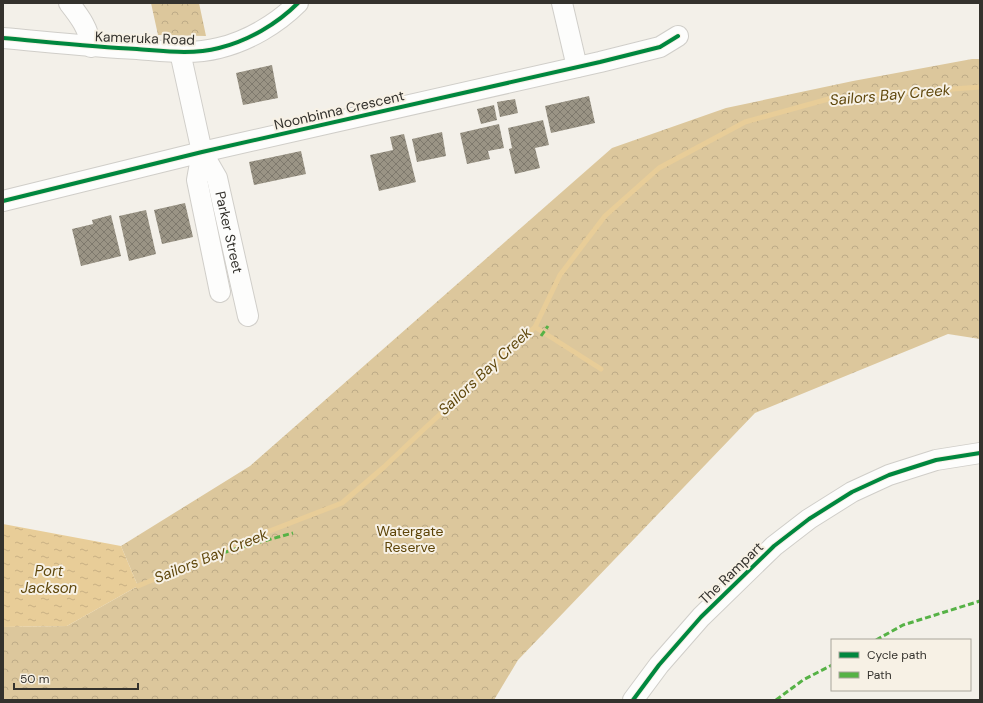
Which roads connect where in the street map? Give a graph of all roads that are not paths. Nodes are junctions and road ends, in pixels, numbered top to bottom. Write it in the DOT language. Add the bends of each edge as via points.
graph roads {
  1 [pos="69,3"];
  2 [pos="298,3"];
  3 [pos="562,3"];
  4 [pos="678,36"];
  5 [pos="3,38"];
  6 [pos="91,46"];
  7 [pos="180,52"];
  8 [pos="577,68"];
  9 [pos="202,152"];
  10 [pos="3,201"];
  11 [pos="220,292"];
  12 [pos="248,316"];
  13 [pos="980,453"];
  14 [pos="633,700"];
  1 -- 6 [label="street" via="85,25"];
  2 -- 7 [label="street, Kameruka Road" via="275,22 238,43 208,50"];
  3 -- 8 [label="street"];
  4 -- 8 [label="street, Noonbinna Crescent" via="660,47"];
  5 -- 6 [label="street, Kameruka Road"];
  6 -- 7 [label="street, Kameruka Road"];
  7 -- 9 [label="street, Parker Street"];
  8 -- 9 [label="street, Noonbinna Crescent"];
  9 -- 10 [label="street, Noonbinna Crescent"];
  9 -- 11 [label="street, Parker Street" via="197,180"];
  9 -- 12 [label="street, Parker Street" via="217,178"];
  13 -- 14 [label="street, The Rampart" via="936,460 889,475 852,492 809,519 774,546 700,617"];
}
